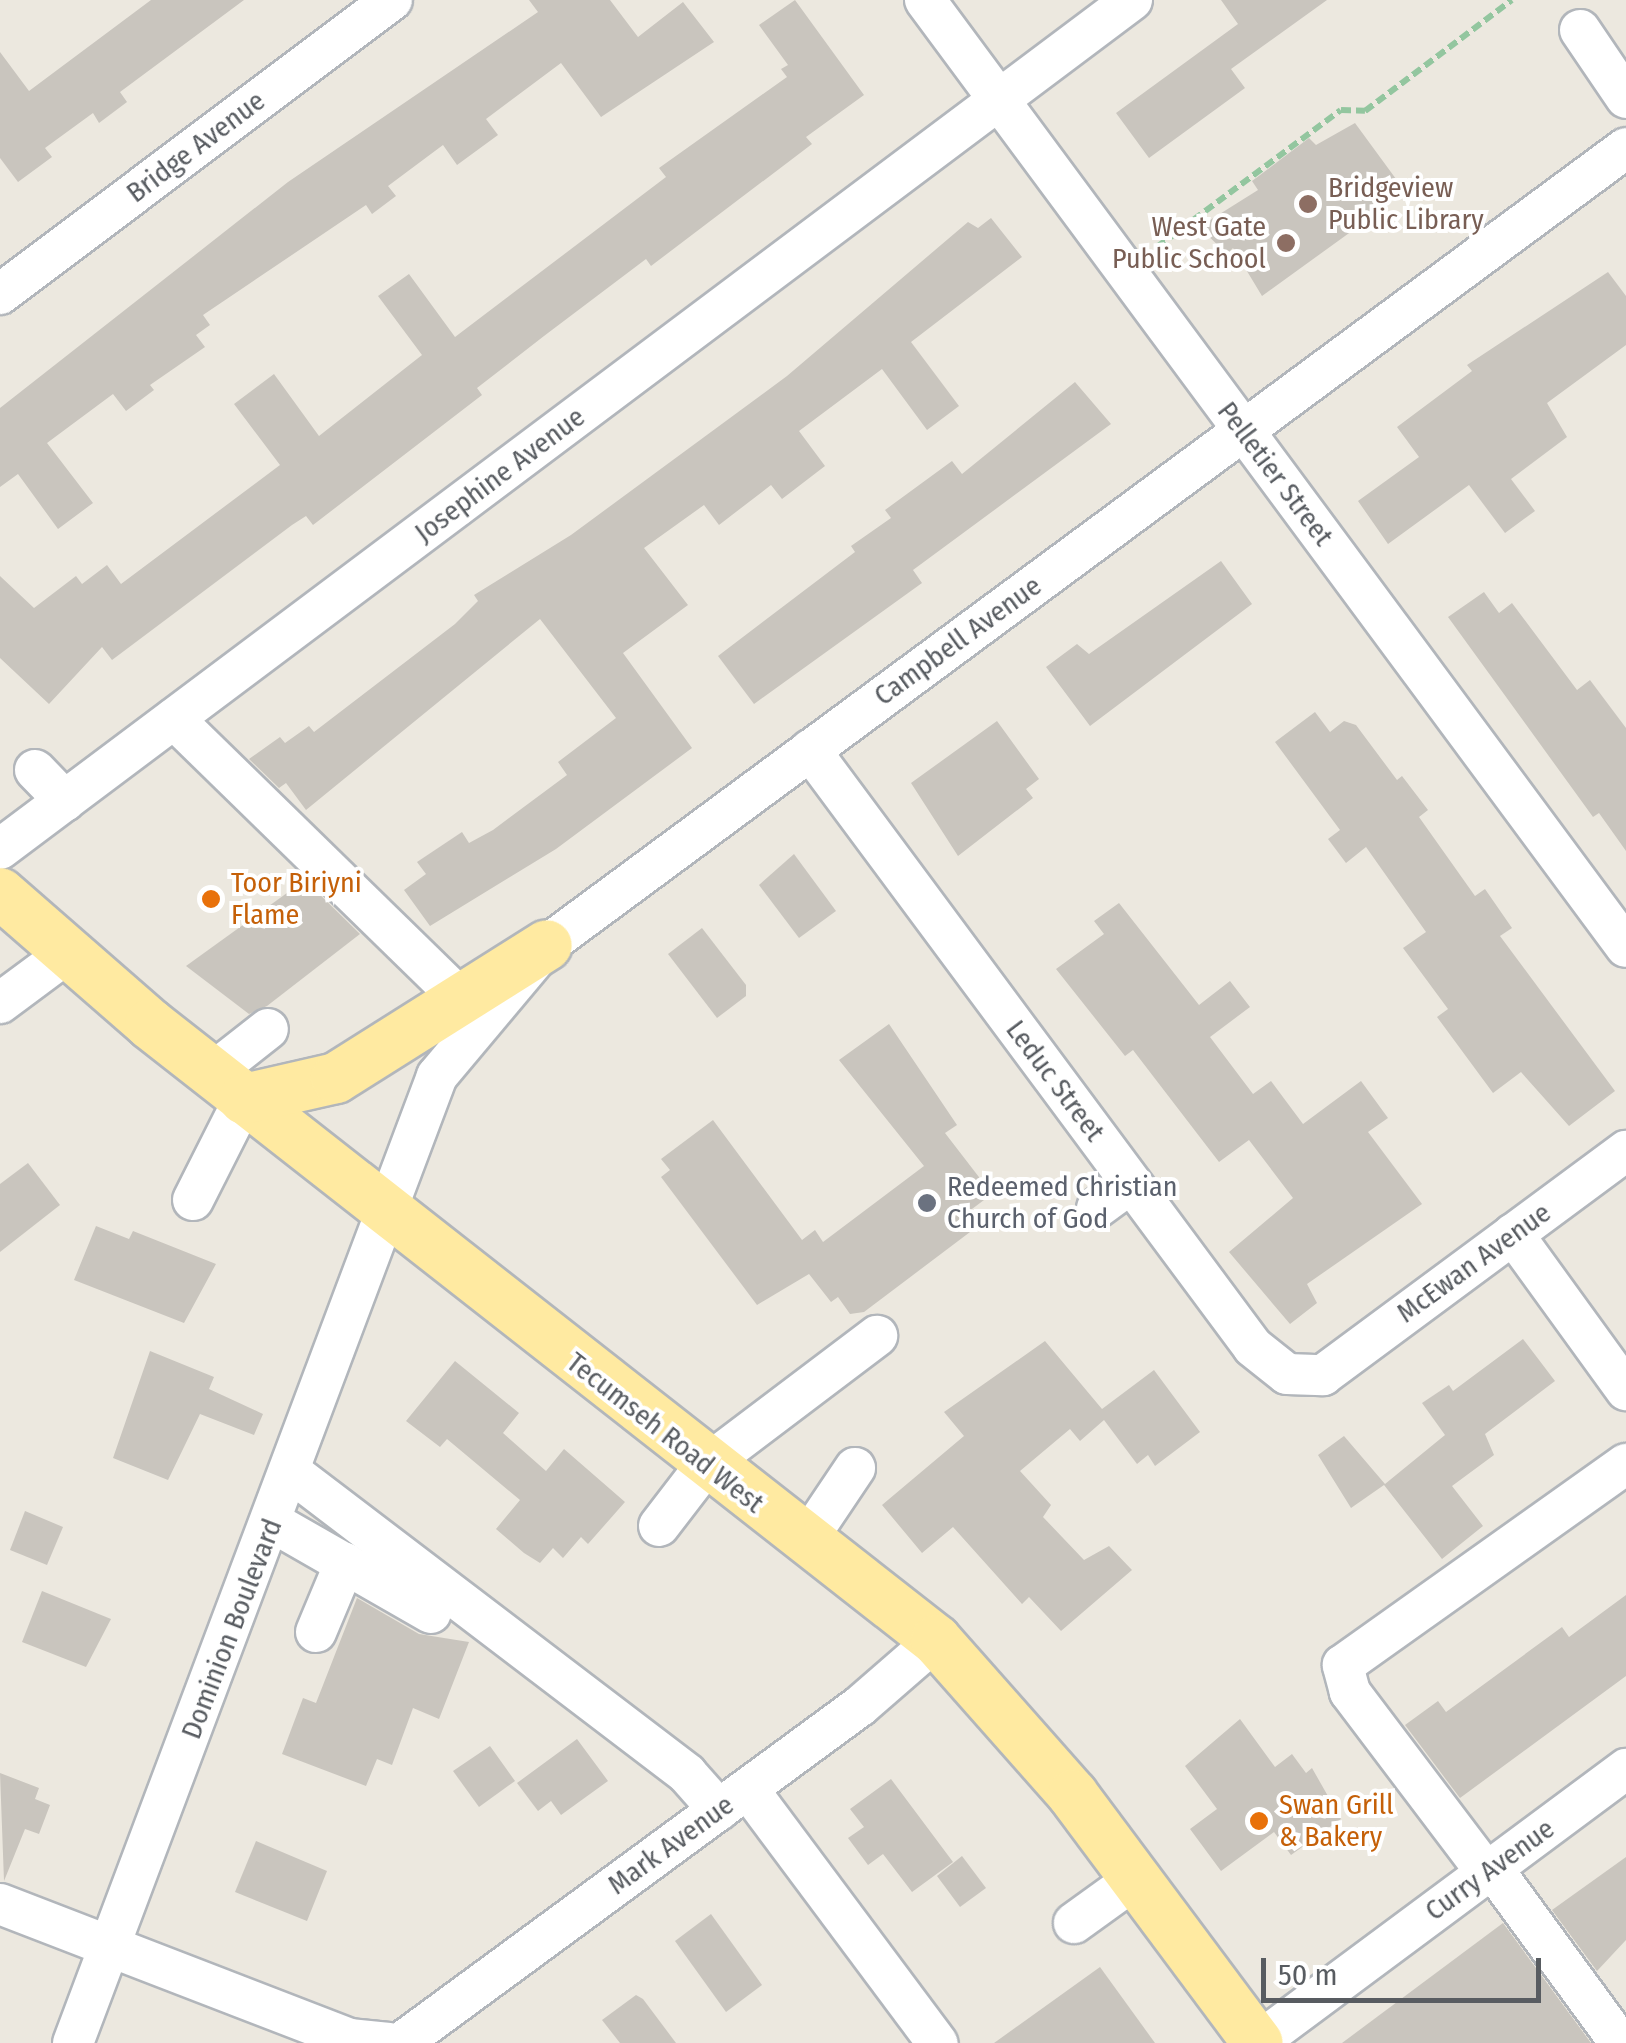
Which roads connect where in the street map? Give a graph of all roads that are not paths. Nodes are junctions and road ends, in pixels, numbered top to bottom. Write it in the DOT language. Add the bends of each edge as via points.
graph roads {
  1 [pos="392,0"];
  2 [pos="924,0"];
  3 [pos="1132,0"];
  4 [pos="1580,30"];
  5 [pos="1626,98"];
  6 [pos="999,101"];
  7 [pos="1626,148"];
  8 [pos="0,294"];
  9 [pos="1243,431"];
  10 [pos="174,718"];
  11 [pos="810,750"];
  12 [pos="35,770"];
  13 [pos="65,800"];
  14 [pos="0,849"];
  15 [pos="0,892"];
  16 [pos="547,944"];
  17 [pos="1626,947"];
  18 [pos="66,954"];
  19 [pos="458,996"];
  20 [pos="0,1003"];
  21 [pos="268,1029"];
  22 [pos="228,1086"];
  23 [pos="1626,1151"];
  24 [pos="1132,1183"];
  25 [pos="193,1200"];
  26 [pos="1097,1208"];
  27 [pos="390,1214"];
  28 [pos="1513,1234"];
  29 [pos="876,1336"];
  30 [pos="1323,1374"];
  31 [pos="1626,1390"];
  32 [pos="1626,1464"];
  33 [pos="704,1466"];
  34 [pos="855,1468"];
  35 [pos="291,1472"];
  36 [pos="272,1522"];
  37 [pos="659,1526"];
  38 [pos="806,1542"];
  39 [pos="345,1563"];
  40 [pos="431,1613"];
  41 [pos="316,1632"];
  42 [pos="936,1640"];
  43 [pos="1626,1769"];
  44 [pos="734,1799"];
  45 [pos="1418,1828"];
  46 [pos="1480,1877"];
  47 [pos="1136,1879"];
  48 [pos="0,1904"];
  49 [pos="1074,1923"];
  50 [pos="111,1947"];
  51 [pos="73,2043"];
  52 [pos="389,2043"];
  53 [pos="401,2043"];
  54 [pos="937,2043"];
  55 [pos="1257,2043"];
  56 [pos="1620,2043"];
  1 -- 8 [label="street, Bridge Avenue"];
  2 -- 6 [label="street, Pelletier Street"];
  3 -- 6 [label="street, Josephine Avenue"];
  4 -- 5 [label="street"];
  6 -- 9 [label="street, Pelletier Street"];
  6 -- 10 [label="street, Josephine Avenue"];
  7 -- 9 [label="street, Campbell Avenue"];
  9 -- 11 [label="street, Campbell Avenue"];
  9 -- 17 [label="street, Pelletier Street"];
  10 -- 13 [label="street, Josephine Avenue"];
  10 -- 19 [label="street"];
  11 -- 16 [label="street, Campbell Avenue"];
  11 -- 24 [label="street, Leduc Street" via="1058,1108"];
  12 -- 13 [label="street"];
  13 -- 14 [label="street, Josephine Avenue"];
  15 -- 18 [label="main road, Tecumseh Road West"];
  16 -- 19 [label="main road"];
  16 -- 27 [label="street, Campbell Avenue" via="437,1076"];
  18 -- 20 [label="street"];
  18 -- 22 [label="main road, Tecumseh Road West"];
  19 -- 22 [label="main road" via="336,1078"];
  21 -- 22 [label="street"];
  22 -- 25 [label="street"];
  22 -- 27 [label="main road, Tecumseh Road West"];
  23 -- 28 [label="street, McEwan Avenue"];
  24 -- 26 [label="street"];
  24 -- 30 [label="street, Leduc Street" via="1182,1274 1253,1347 1287,1374"];
  27 -- 33 [label="main road, Tecumseh Road West"];
  27 -- 35 [label="street, Dominion Boulevard"];
  28 -- 30 [label="street, McEwan Avenue"];
  28 -- 31 [label="street"];
  29 -- 33 [label="street"];
  32 -- 46 [label="street" via="1342,1666 1350,1692"];
  33 -- 37 [label="street"];
  33 -- 38 [label="main road, Tecumseh Road West"];
  34 -- 38 [label="street"];
  35 -- 36 [label="street, Dominion Boulevard"];
  35 -- 44 [label="street" via="658,1752"];
  36 -- 39 [label="street"];
  36 -- 50 [label="street, Dominion Boulevard"];
  38 -- 42 [label="main road, Tecumseh Road West"];
  39 -- 40 [label="street"];
  39 -- 41 [label="street"];
  42 -- 44 [label="street, Mark Avenue"];
  42 -- 47 [label="main road, Tecumseh Road West"];
  43 -- 46 [label="street, Curry Avenue"];
  44 -- 53 [label="street, Mark Avenue"];
  44 -- 54 [label="street"];
  45 -- 46 [label="street"];
  46 -- 55 [label="street, Curry Avenue"];
  46 -- 56 [label="street"];
  47 -- 49 [label="street"];
  47 -- 55 [label="main road, Tecumseh Road West"];
  48 -- 50 [label="street"];
  50 -- 51 [label="street, Dominion Boulevard"];
  50 -- 52 [label="street" via="349,2039"];
}
